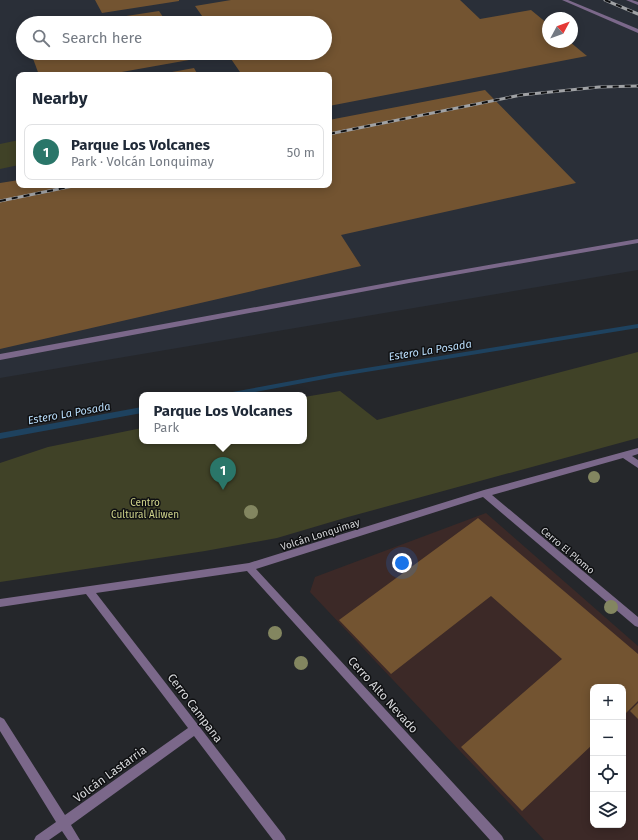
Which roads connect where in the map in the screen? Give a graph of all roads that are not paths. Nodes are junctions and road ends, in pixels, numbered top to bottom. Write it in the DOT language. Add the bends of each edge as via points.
graph roads {
  1 [pos="564,0"];
  2 [pos="628,0"];
  3 [pos="638,4"];
  4 [pos="638,31"];
  5 [pos="638,241"];
  6 [pos="0,357"];
  7 [pos="638,451"];
  8 [pos="624,454"];
  9 [pos="638,465"];
  10 [pos="484,493"];
  11 [pos="249,567"];
  12 [pos="89,591"];
  13 [pos="0,603"];
  14 [pos="638,623"];
  15 [pos="0,722"];
  16 [pos="195,729"];
  17 [pos="64,823"];
  18 [pos="40,840"];
  19 [pos="74,840"];
  20 [pos="280,840"];
  21 [pos="498,840"];
  1 -- 4 [label="street"];
  2 -- 3 [label="street"];
  5 -- 6 [label="street"];
  7 -- 8 [label="street, Volcán Lonquimay"];
  8 -- 9 [label="street"];
  8 -- 10 [label="street, Volcán Lonquimay"];
  10 -- 11 [label="street, Volcán Lonquimay"];
  10 -- 14 [label="street, Cerro El Plomo"];
  11 -- 12 [label="street, Volcán Lonquimay"];
  11 -- 21 [label="street, Cerro Alto Nevado"];
  12 -- 13 [label="street, Volcán Lonquimay"];
  12 -- 16 [label="street, Cerro Campana"];
  15 -- 17 [label="street"];
  16 -- 17 [label="street, Volcán Lastarria"];
  16 -- 20 [label="street, Cerro Campana"];
  17 -- 18 [label="street, Volcán Lastarria"];
  17 -- 19 [label="street"];
}
